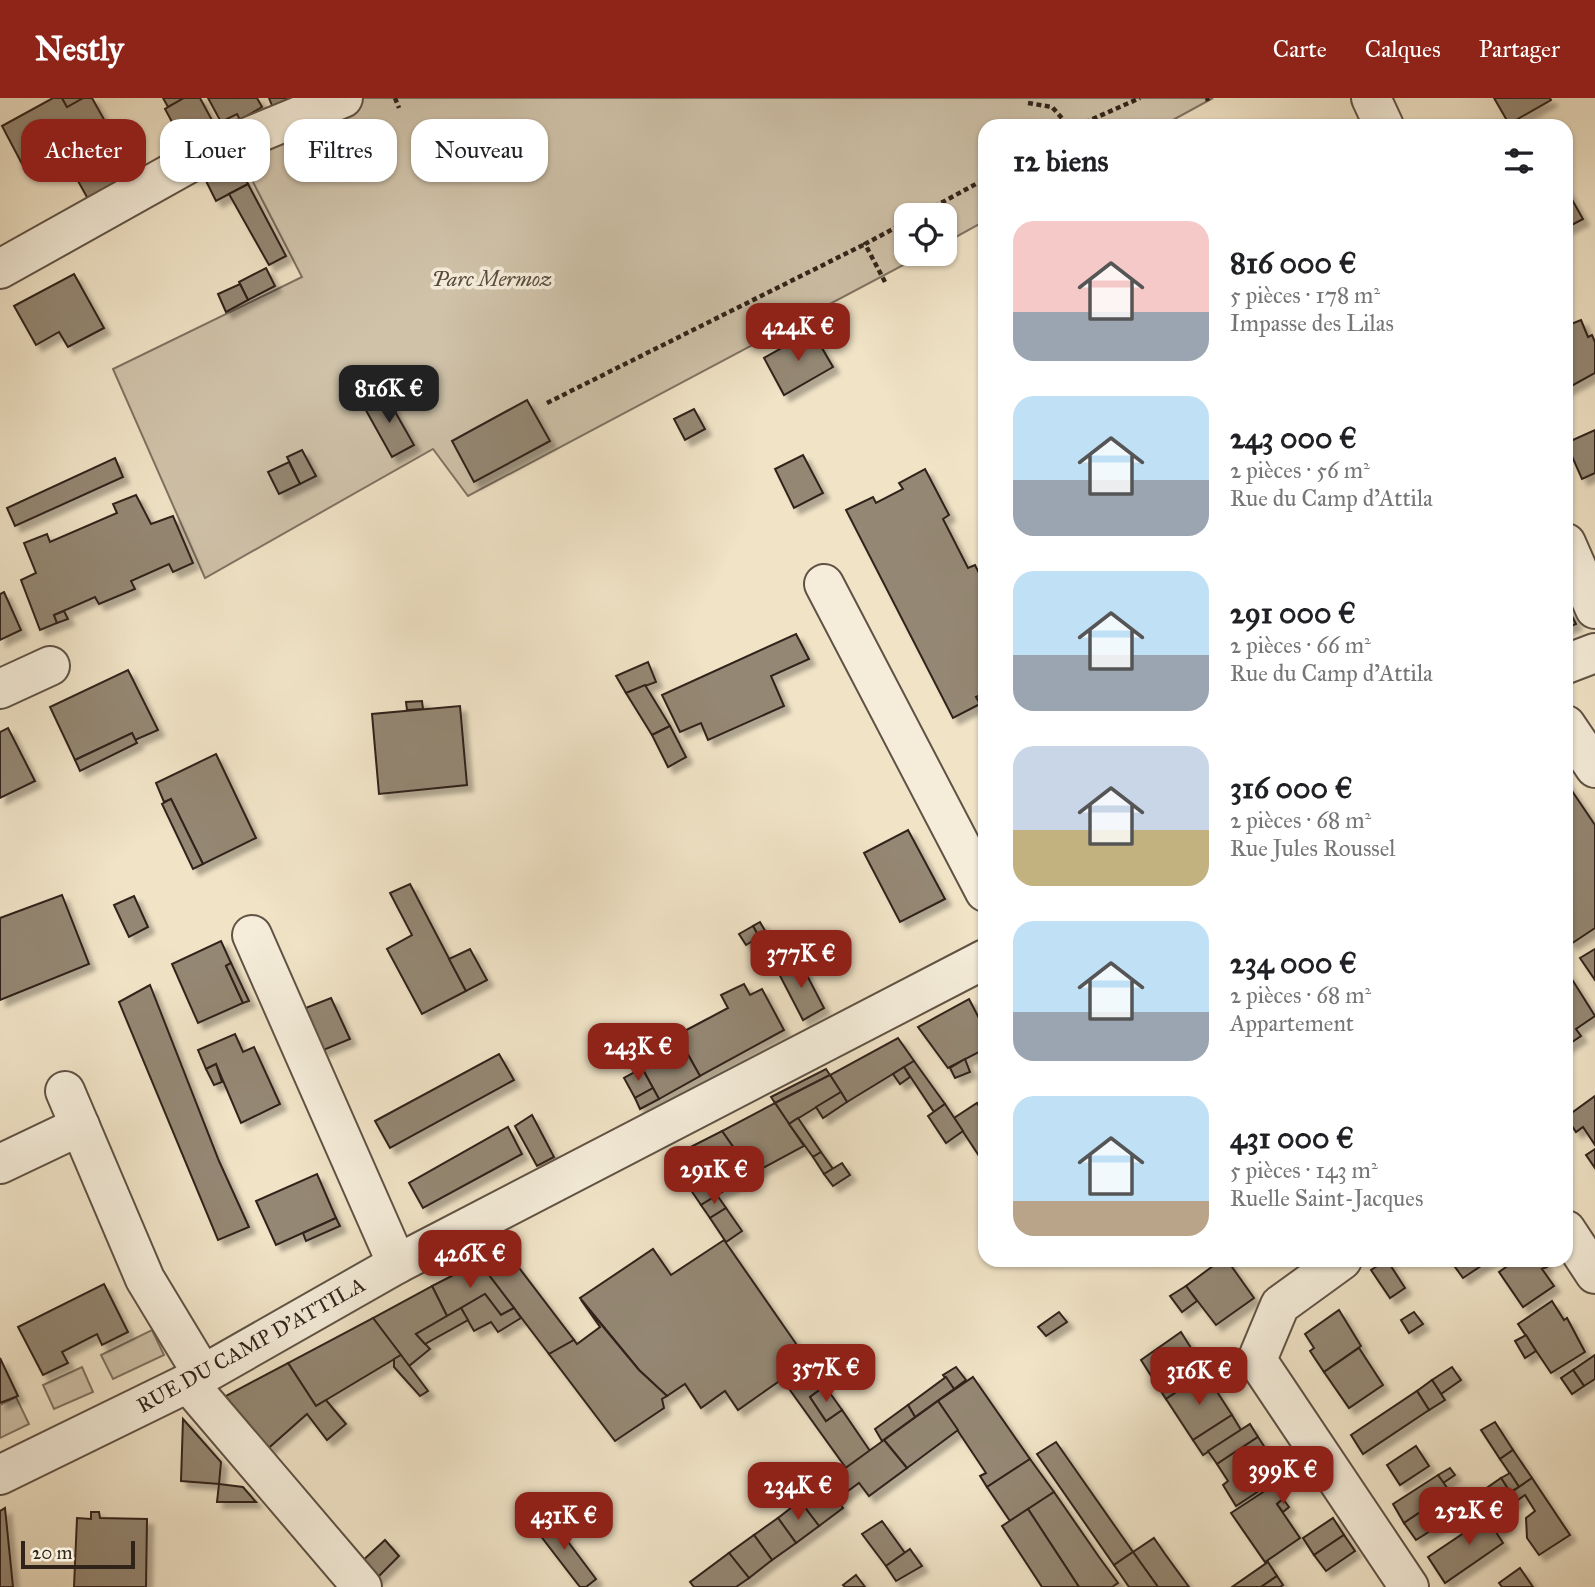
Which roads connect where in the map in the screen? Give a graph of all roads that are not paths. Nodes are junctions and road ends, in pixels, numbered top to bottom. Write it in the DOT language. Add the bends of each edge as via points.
graph roads {
  1 [pos="343,98"];
  2 [pos="1371,98"];
  3 [pos="1381,119"];
  4 [pos="0,270"];
  5 [pos="1573,559"];
  6 [pos="824,584"];
  7 [pos="1595,609"];
  8 [pos="1595,653"];
  9 [pos="1573,661"];
  10 [pos="50,666"];
  11 [pos="0,689"];
  12 [pos="1573,735"];
  13 [pos="1595,768"];
  14 [pos="978,879"];
  15 [pos="252,935"];
  16 [pos="978,963"];
  17 [pos="65,1091"];
  18 [pos="80,1126"];
  19 [pos="0,1164"];
  20 [pos="1573,1241"];
  21 [pos="397,1264"];
  22 [pos="1332,1267"];
  23 [pos="1595,1274"];
  24 [pos="195,1379"];
  25 [pos="0,1475"];
  26 [pos="362,1587"];
  27 [pos="1409,1587"];
  1 -- 4 [label="street" via="204,155"];
  2 -- 3 [label="street"];
  5 -- 7 [label="street"];
  6 -- 14 [label="street"];
  8 -- 9 [label="street"];
  10 -- 11 [label="street"];
  12 -- 13 [label="street"];
  15 -- 21 [label="street"];
  16 -- 21 [label="street, RUE DU CAMP D'ATTILA"];
  17 -- 18 [label="street"];
  18 -- 19 [label="street"];
  18 -- 24 [label="street" via="145,1279"];
  20 -- 23 [label="street"];
  21 -- 24 [label="street, RUE DU CAMP D'ATTILA"];
  22 -- 27 [label="street" via="1280,1305 1257,1360"];
  24 -- 25 [label="street, RUE DU CAMP D'ATTILA"];
  24 -- 26 [label="street"];
}
